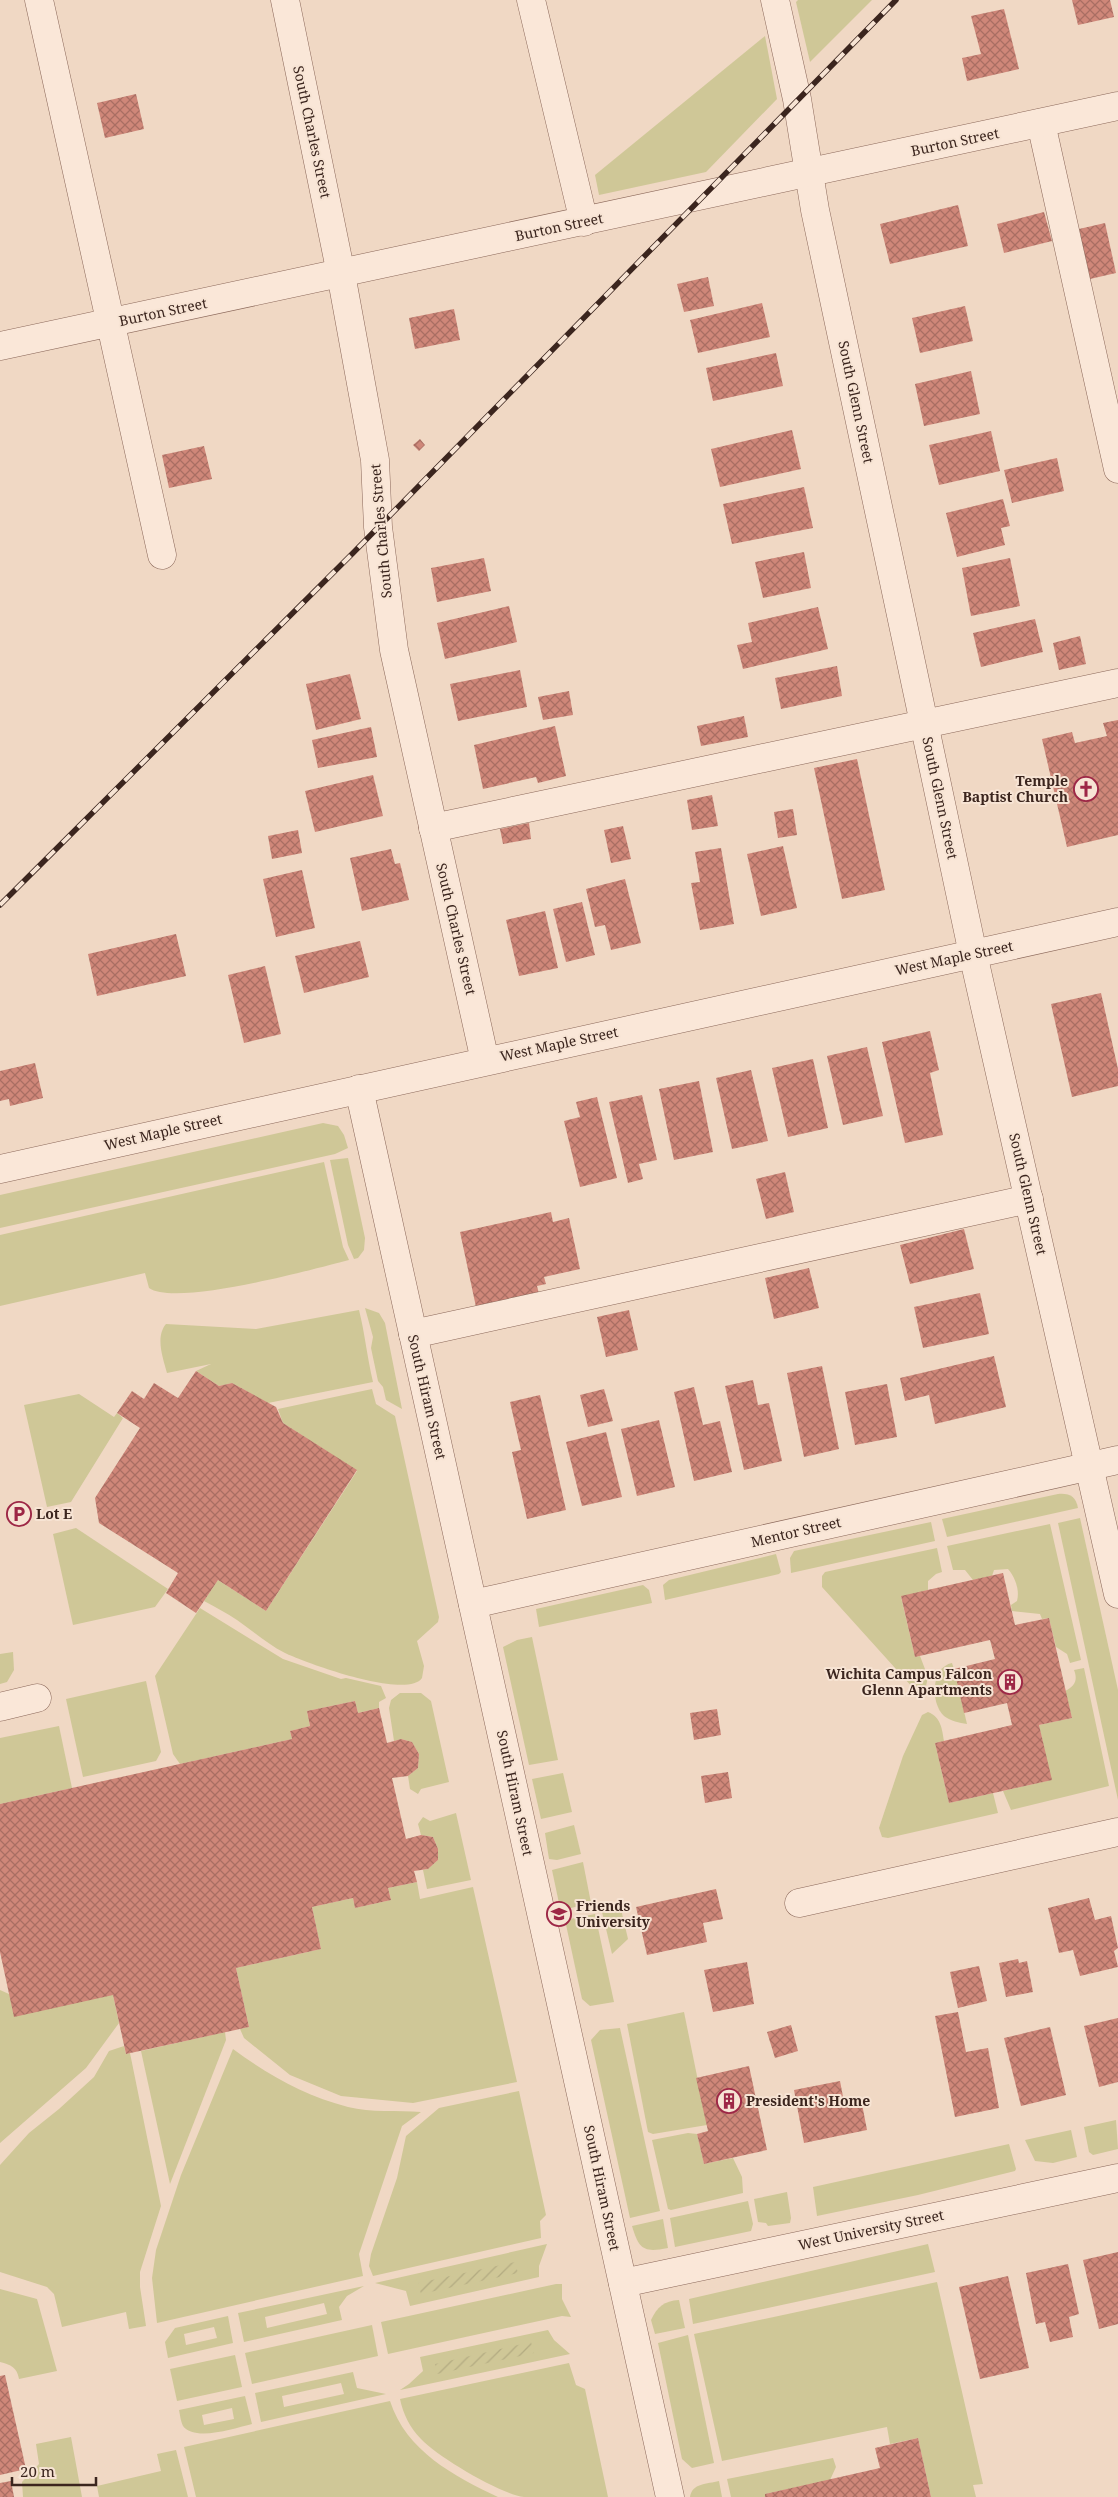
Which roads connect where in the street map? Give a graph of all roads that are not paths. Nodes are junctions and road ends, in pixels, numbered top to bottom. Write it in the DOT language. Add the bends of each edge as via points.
graph roads {
  1 [pos="39,0"];
  2 [pos="285,0"];
  3 [pos="532,0"];
  4 [pos="775,0"];
  5 [pos="1118,106"];
  6 [pos="1041,123"];
  7 [pos="808,174"];
  8 [pos="584,222"];
  9 [pos="341,274"];
  10 [pos="109,323"];
  11 [pos="0,346"];
  12 [pos="1118,469"];
  13 [pos="162,556"];
  14 [pos="1118,683"];
  15 [pos="924,724"];
  16 [pos="433,828"];
  17 [pos="1118,922"];
  18 [pos="973,954"];
  19 [pos="485,1060"];
  20 [pos="359,1089"];
  21 [pos="0,1169"];
  22 [pos="1029,1199"];
  23 [pos="413,1334"];
  24 [pos="1118,1460"];
  25 [pos="1090,1466"];
  26 [pos="1118,1594"];
  27 [pos="473,1604"];
  28 [pos="37,1698"];
  29 [pos="0,1707"];
  30 [pos="1118,1832"];
  31 [pos="799,1904"];
  32 [pos="1118,2178"];
  33 [pos="623,2282"];
  34 [pos="670,2497"];
  1 -- 10 [label="street"];
  2 -- 9 [label="street, South Charles Street"];
  3 -- 8 [label="street"];
  4 -- 7 [label="street, South Glenn Street" via="798,99"];
  5 -- 6 [label="street, Burton Street"];
  6 -- 7 [label="street, Burton Street"];
  6 -- 12 [label="street"];
  7 -- 8 [label="street, Burton Street"];
  7 -- 15 [label="street, South Glenn Street"];
  8 -- 9 [label="street, Burton Street"];
  9 -- 10 [label="street, Burton Street"];
  9 -- 16 [label="street, South Charles Street" via="375,460 378,527 394,650"];
  10 -- 11 [label="street, Burton Street"];
  10 -- 13 [label="street"];
  14 -- 15 [label="street"];
  15 -- 16 [label="street"];
  15 -- 18 [label="street, South Glenn Street"];
  16 -- 19 [label="street, South Charles Street"];
  17 -- 18 [label="street, West Maple Street"];
  18 -- 19 [label="street, West Maple Street"];
  18 -- 22 [label="street, South Glenn Street"];
  19 -- 20 [label="street, West Maple Street"];
  20 -- 21 [label="street, West Maple Street"];
  20 -- 23 [label="street, South Hiram Street"];
  22 -- 23 [label="street"];
  22 -- 25 [label="street, South Glenn Street"];
  23 -- 27 [label="street, South Hiram Street"];
  24 -- 25 [label="street, Mentor Street"];
  25 -- 26 [label="street, South Glenn Street"];
  25 -- 27 [label="street, Mentor Street"];
  27 -- 33 [label="street, South Hiram Street"];
  28 -- 29 [label="street"];
  30 -- 31 [label="street"];
  32 -- 33 [label="street, West University Street"];
  33 -- 34 [label="street, South Hiram Street"];
}
